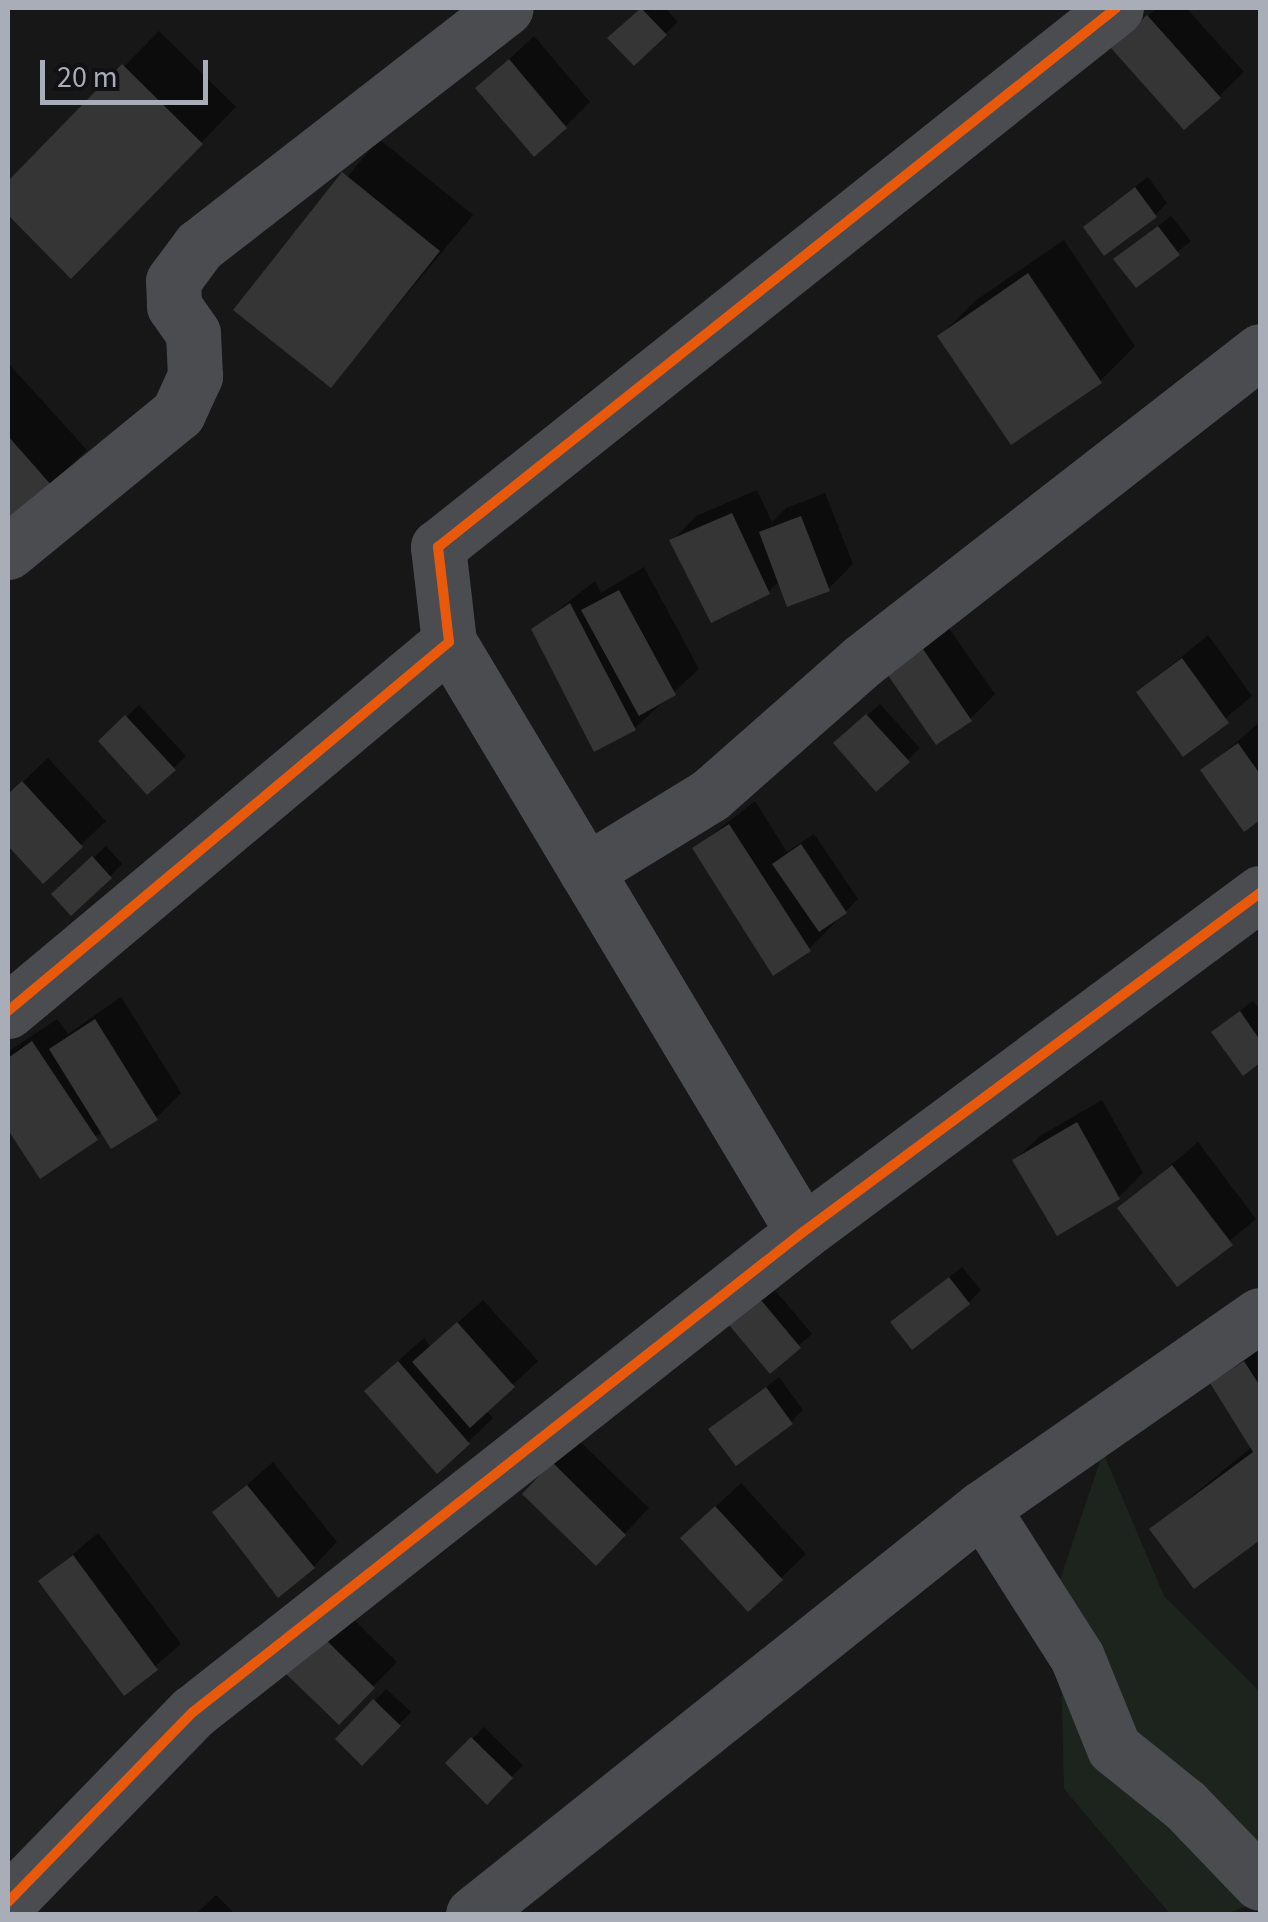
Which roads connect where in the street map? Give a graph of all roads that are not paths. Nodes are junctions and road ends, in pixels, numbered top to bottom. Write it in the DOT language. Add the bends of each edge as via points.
graph roads {
  1 [pos="506,8"];
  2 [pos="1116,8"];
  3 [pos="1260,352"];
  4 [pos="8,552"];
  5 [pos="449,642"];
  6 [pos="586,871"];
  7 [pos="1260,893"];
  8 [pos="8,1011"];
  9 [pos="802,1232"];
  10 [pos="1260,1316"];
  11 [pos="982,1508"];
  12 [pos="1260,1883"];
  13 [pos="8,1902"];
  14 [pos="473,1914"];
  1 -- 4 [label="street" via="199,246 173,281 174,306 193,334 195,376 178,413"];
  2 -- 5 [label="street" via="438,547"];
  3 -- 6 [label="street" via="862,661 710,795"];
  5 -- 6 [label="street"];
  5 -- 8 [label="street"];
  6 -- 9 [label="street"];
  7 -- 9 [label="street"];
  9 -- 13 [label="street" via="192,1712"];
  10 -- 11 [label="street"];
  11 -- 12 [label="street" via="1070,1644 1114,1748 1185,1804"];
  11 -- 14 [label="street"];
}
